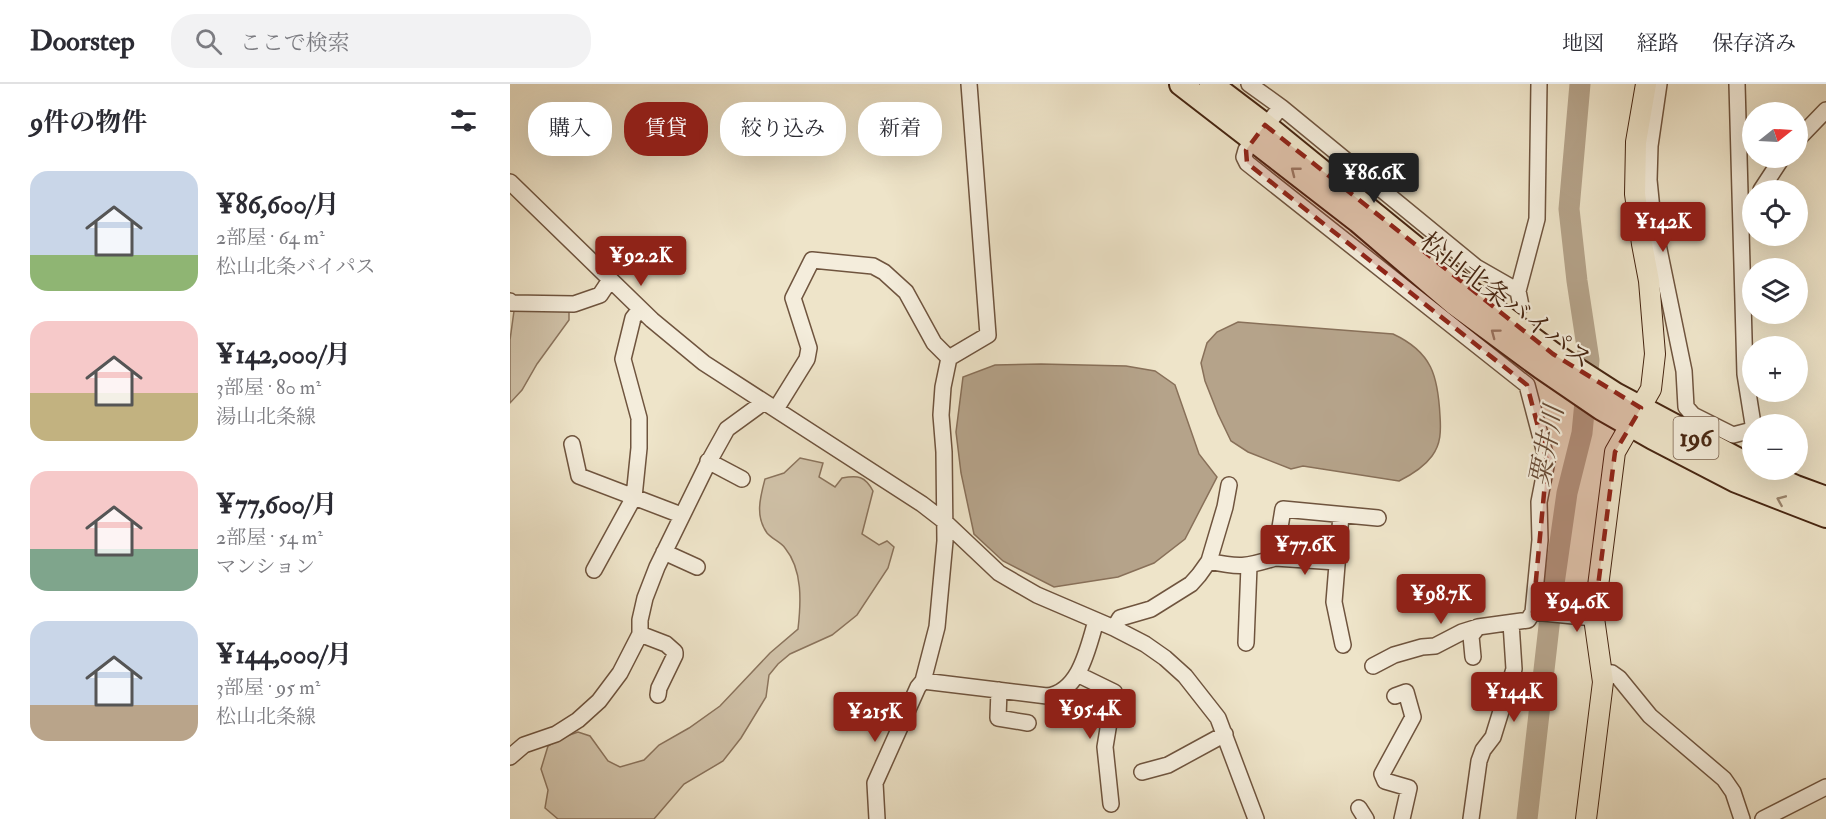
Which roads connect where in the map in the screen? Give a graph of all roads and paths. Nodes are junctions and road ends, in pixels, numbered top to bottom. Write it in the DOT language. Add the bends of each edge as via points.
graph roads {
  1 [pos="969,84"];
  2 [pos="1181,84"];
  3 [pos="1211,84"];
  4 [pos="1249,84"];
  5 [pos="1539,84"];
  6 [pos="1646,84"];
  7 [pos="1659,84"];
  8 [pos="1737,84"];
  9 [pos="1281,107"];
  10 [pos="1826,110"];
  11 [pos="1808,129"];
  12 [pos="1260,132"];
  13 [pos="510,182"];
  14 [pos="1742,225"];
  15 [pos="1742,246"];
  16 [pos="610,280"];
  17 [pos="510,301"];
  18 [pos="640,309"];
  19 [pos="949,358"];
  20 [pos="1537,372"];
  21 [pos="770,406"];
  22 [pos="1686,407"];
  23 [pos="1751,414"];
  24 [pos="1636,417"];
  25 [pos="1672,426"];
  26 [pos="1742,433"];
  27 [pos="572,444"];
  28 [pos="708,461"];
  29 [pos="1742,462"];
  30 [pos="742,479"];
  31 [pos="1780,480"];
  32 [pos="1229,484"];
  33 [pos="634,497"];
  34 [pos="1826,498"];
  35 [pos="681,515"];
  36 [pos="1341,515"];
  37 [pos="1826,516"];
  38 [pos="944,521"];
  39 [pos="1372,522"];
  40 [pos="664,552"];
  41 [pos="1275,558"];
  42 [pos="1209,561"];
  43 [pos="1336,562"];
  44 [pos="1249,566"];
  45 [pos="697,567"];
  46 [pos="594,570"];
  47 [pos="1534,612"];
  48 [pos="1594,618"];
  49 [pos="1096,621"];
  50 [pos="1511,623"];
  51 [pos="1478,627"];
  52 [pos="1114,628"];
  53 [pos="640,634"];
  54 [pos="1338,639"];
  55 [pos="1246,642"];
  56 [pos="1473,657"];
  57 [pos="1373,666"];
  58 [pos="1602,672"];
  59 [pos="1077,674"];
  60 [pos="923,681"];
  61 [pos="993,690"];
  62 [pos="658,695"];
  63 [pos="1395,696"];
  64 [pos="987,721"];
  65 [pos="1028,723"];
  66 [pos="1226,734"];
  67 [pos="510,757"];
  68 [pos="1142,772"];
  69 [pos="1826,788"];
  70 [pos="1111,804"];
  71 [pos="877,819"];
  72 [pos="1256,819"];
  73 [pos="1402,819"];
  74 [pos="1470,819"];
  75 [pos="1586,819"];
  76 [pos="1742,819"];
  77 [pos="1763,819"];
  1 -- 19 [label="street" via="988,335"];
  2 -- 12 [label="highway, 松山北条バイパス / 196"];
  3 -- 12 [label="highway, 松山北条バイパス / 196"];
  4 -- 9 [label="street"];
  5 -- 9 [label="street" via="1537,219 1520,299"];
  6 -- 24 [label="main road" via="1636,142 1635,194 1649,281 1655,354 1651,389"];
  7 -- 22 [label="street" via="1649,180 1653,220 1684,371"];
  8 -- 14 [label="street"];
  9 -- 12 [label="street"];
  10 -- 11 [label="street"];
  12 -- 20 [label="highway, 松山北条バイパス / 196" via="1465,288"];
  12 -- 20 [label="street" via="1246,150 1247,163"];
  13 -- 16 [label="street"];
  15 -- 23 [label="street" via="1745,374"];
  16 -- 17 [label="street" via="600,295 574,304"];
  16 -- 18 [label="street"];
  18 -- 21 [label="street" via="704,363"];
  18 -- 33 [label="street" via="633,318 623,359 639,418"];
  19 -- 21 [label="street" via="934,343 906,292 884,272 873,267 812,260 793,298 809,348 807,359"];
  19 -- 38 [label="street" via="941,415"];
  20 -- 24 [label="highway, 松山北条バイパス / 196" via="1609,401"];
  20 -- 47 [label="street" via="1547,461 1539,502"];
  21 -- 28 [label="street" via="728,429"];
  21 -- 38 [label="street"];
  22 -- 25 [label="street"];
  22 -- 26 [label="street" via="1693,415 1733,435"];
  24 -- 25 [label="highway, 松山北条バイパス / 196"];
  37 -- 24 [label="highway, 松山北条バイパス / 196, one-way" via="1736,481"];
  24 -- 48 [label="main road" via="1615,452"];
  25 -- 29 [label="highway, 松山北条バイパス / 196"];
  27 -- 33 [label="street" via="579,476"];
  28 -- 30 [label="street"];
  28 -- 35 [label="street"];
  31 -- 34 [label="highway"];
  32 -- 42 [label="street"];
  33 -- 35 [label="street"];
  33 -- 46 [label="street"];
  35 -- 40 [label="street"];
  36 -- 39 [label="street"];
  36 -- 41 [label="street" via="1283,509"];
  36 -- 43 [label="street"];
  38 -- 49 [label="street" via="999,573"];
  38 -- 60 [label="street" via="937,627"];
  40 -- 45 [label="street"];
  40 -- 53 [label="street" via="645,598"];
  41 -- 43 [label="street"];
  41 -- 44 [label="street"];
  42 -- 44 [label="street"];
  42 -- 52 [label="street" via="1191,584 1151,609 1120,618"];
  43 -- 54 [label="street" via="1334,602"];
  44 -- 55 [label="street"];
  47 -- 48 [label="street"];
  47 -- 50 [label="street" via="1528,620"];
  48 -- 58 [label="main road"];
  49 -- 52 [label="street"];
  49 -- 59 [label="street"];
  50 -- 51 [label="street"];
  50 -- 74 [label="street" via="1514,669 1493,737 1479,761"];
  51 -- 56 [label="street" via="1471,636"];
  51 -- 57 [label="street"];
  52 -- 66 [label="street" via="1166,658 1185,676"];
  53 -- 62 [label="street" via="675,652"];
  53 -- 67 [label="street" via="620,674 599,701 556,734 524,745"];
  58 -- 75 [label="main road"];
  58 -- 76 [label="street" via="1619,678 1650,716 1724,779"];
  59 -- 61 [label="street" via="1057,695"];
  59 -- 70 [label="street" via="1114,692 1106,747"];
  60 -- 61 [label="street"];
  60 -- 71 [label="street" via="874,783"];
  61 -- 64 [label="street"];
  61 -- 65 [label="street" via="998,718"];
  63 -- 73 [label="street" via="1406,692 1413,717 1382,774 1385,781 1409,788"];
  66 -- 68 [label="street" via="1168,765"];
  66 -- 72 [label="street"];
  69 -- 77 [label="street"];
}
